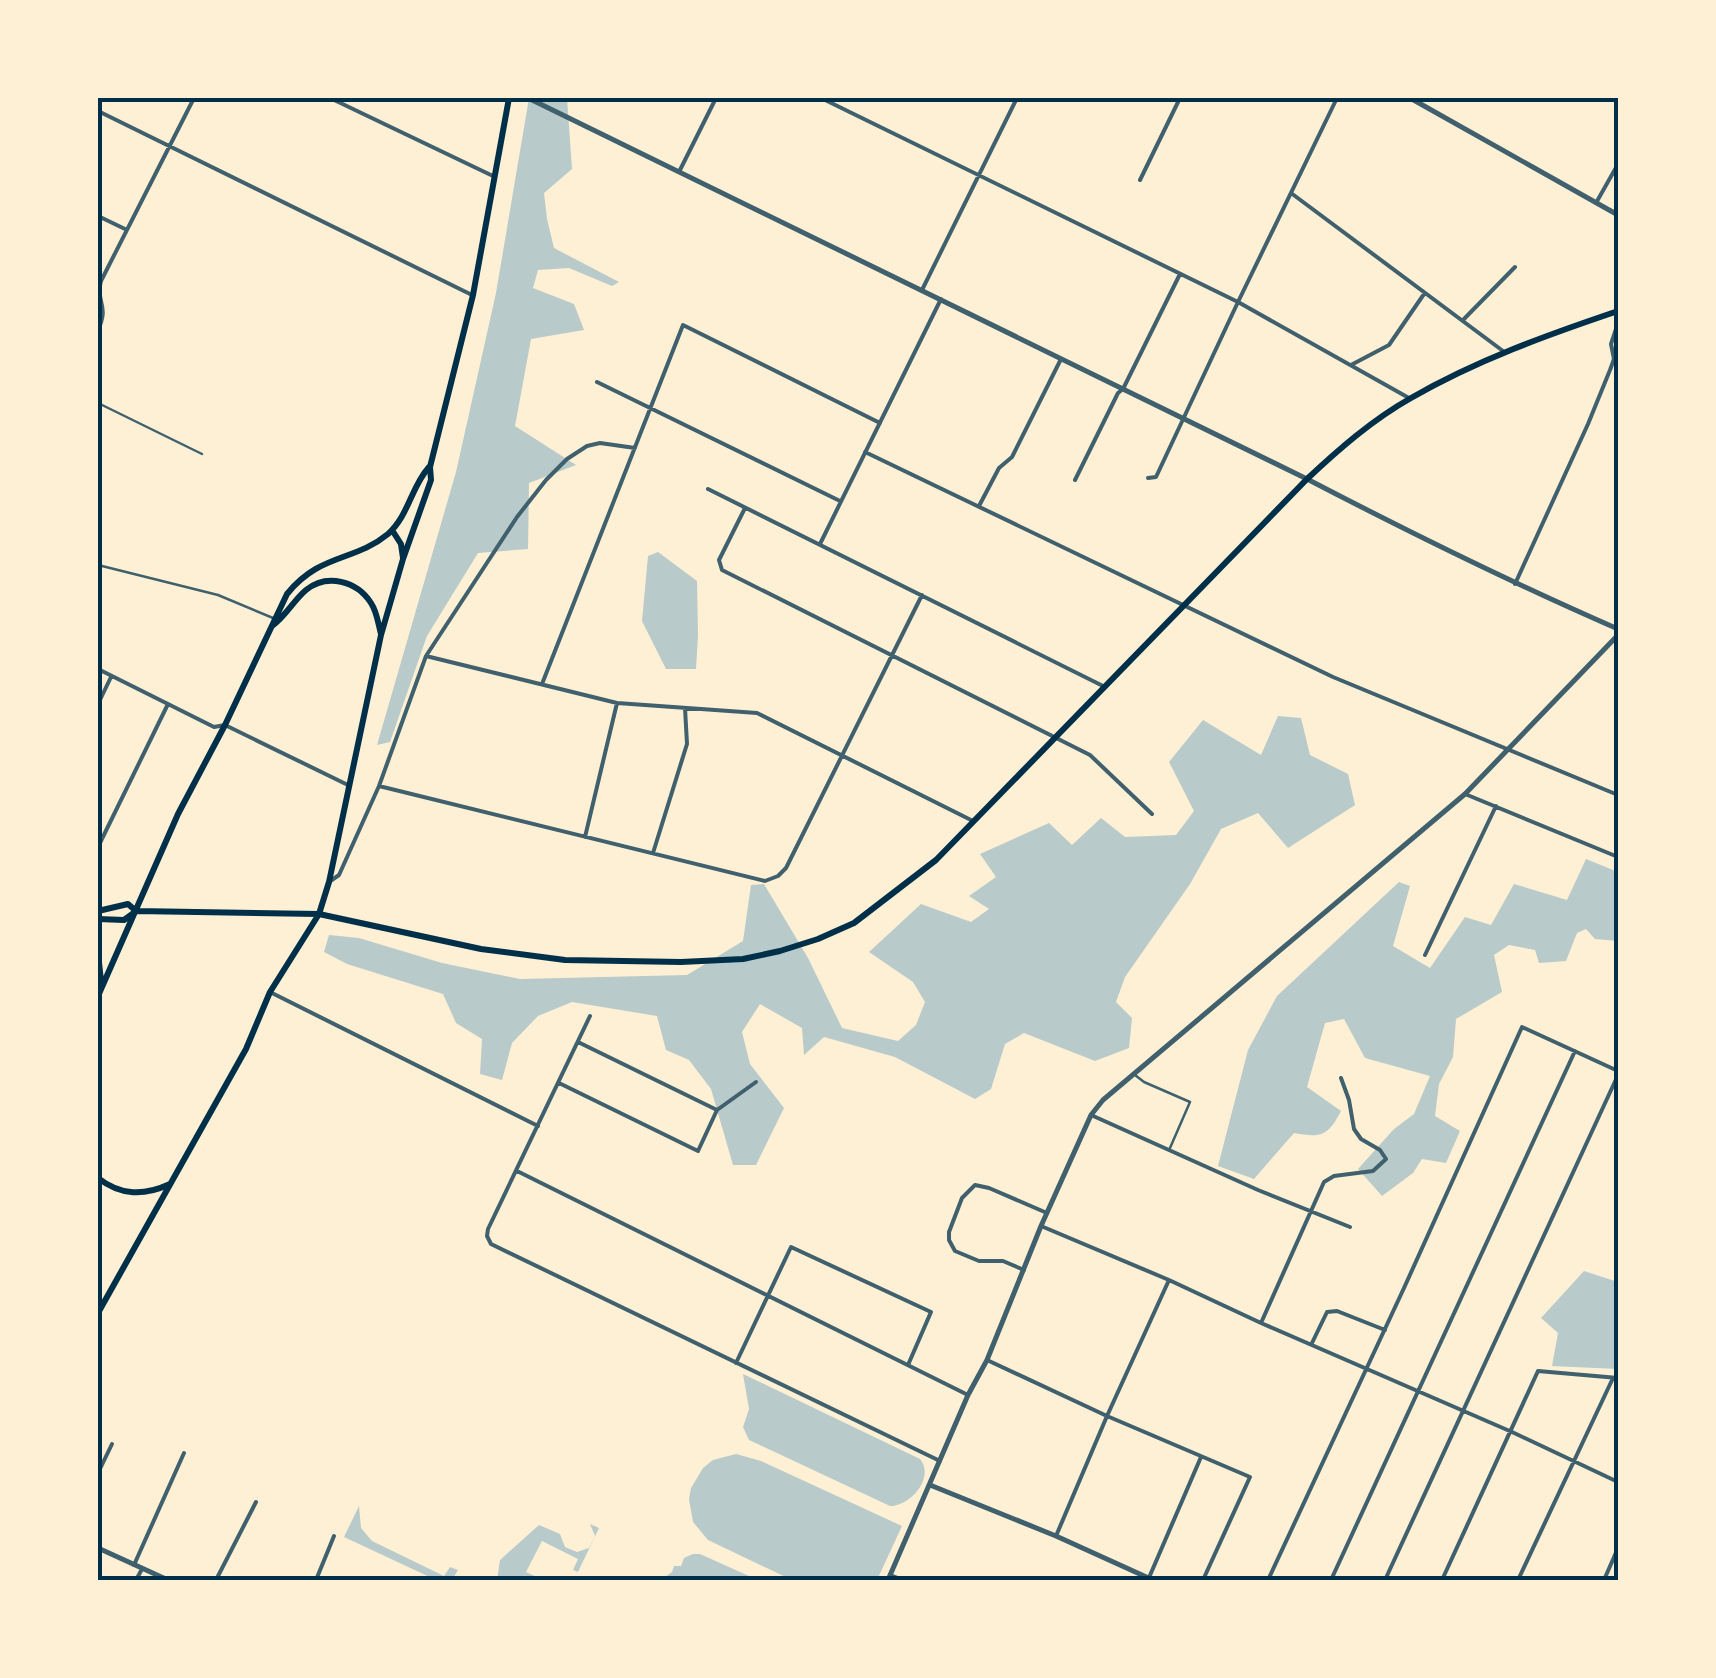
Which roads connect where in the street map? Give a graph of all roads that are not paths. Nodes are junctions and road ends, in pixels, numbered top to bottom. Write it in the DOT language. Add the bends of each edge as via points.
graph roads {
  1 [pos="194,98"];
  2 [pos="330,98"];
  3 [pos="509,98"];
  4 [pos="528,98"];
  5 [pos="716,98"];
  6 [pos="821,98"];
  7 [pos="1017,98"];
  8 [pos="1180,98"];
  9 [pos="1337,98"];
  10 [pos="1410,98"];
  11 [pos="98,111"];
  12 [pos="170,147"];
  13 [pos="1618,164"];
  14 [pos="680,172"];
  15 [pos="979,174"];
  16 [pos="494,177"];
  17 [pos="1140,180"];
  18 [pos="1291,192"];
  19 [pos="1596,203"];
  20 [pos="1618,215"];
  21 [pos="98,216"];
  22 [pos="126,230"];
  23 [pos="1514,267"];
  24 [pos="1180,274"];
  25 [pos="922,290"];
  26 [pos="1425,292"];
  27 [pos="472,295"];
  28 [pos="940,299"];
  29 [pos="1238,302"];
  30 [pos="1618,311"];
  31 [pos="1463,320"];
  32 [pos="1618,323"];
  33 [pos="98,330"];
  34 [pos="1504,351"];
  35 [pos="1061,358"];
  36 [pos="1351,365"];
  37 [pos="597,382"];
  38 [pos="1124,389"];
  39 [pos="1410,398"];
  40 [pos="98,403"];
  41 [pos="650,408"];
  42 [pos="1182,418"];
  43 [pos="880,423"];
  44 [pos="635,448"];
  45 [pos="865,452"];
  46 [pos="202,454"];
  47 [pos="430,466"];
  48 [pos="1148,478"];
  49 [pos="1307,479"];
  50 [pos="1074,480"];
  51 [pos="708,489"];
  52 [pos="841,501"];
  53 [pos="979,507"];
  54 [pos="746,508"];
  55 [pos="392,530"];
  56 [pos="820,544"];
  57 [pos="403,559"];
  58 [pos="98,566"];
  59 [pos="1515,584"];
  60 [pos="922,595"];
  61 [pos="1184,605"];
  62 [pos="274,618"];
  63 [pos="270,628"];
  64 [pos="1618,632"];
  65 [pos="381,635"];
  66 [pos="426,656"];
  67 [pos="893,656"];
  68 [pos="98,669"];
  69 [pos="111,676"];
  70 [pos="542,684"];
  71 [pos="1105,686"];
  72 [pos="617,703"];
  73 [pos="98,704"];
  74 [pos="168,704"];
  75 [pos="685,708"];
  76 [pos="224,725"];
  77 [pos="1055,738"];
  78 [pos="1510,749"];
  79 [pos="842,756"];
  80 [pos="350,786"];
  81 [pos="380,786"];
  82 [pos="1466,794"];
  83 [pos="1618,795"];
  84 [pos="1496,806"];
  85 [pos="1152,814"];
  86 [pos="974,821"];
  87 [pos="584,837"];
  88 [pos="98,848"];
  89 [pos="653,854"];
  90 [pos="1618,857"];
  91 [pos="329,882"];
  92 [pos="98,911"];
  93 [pos="136,911"];
  94 [pos="318,914"];
  95 [pos="98,919"];
  96 [pos="98,953"];
  97 [pos="1425,955"];
  98 [pos="99,992"];
  99 [pos="270,992"];
  100 [pos="590,1016"];
  101 [pos="578,1042"];
  102 [pos="1575,1051"];
  103 [pos="1618,1073"];
  104 [pos="1134,1074"];
  105 [pos="1340,1078"];
  106 [pos="756,1082"];
  107 [pos="558,1083"];
  108 [pos="717,1110"];
  109 [pos="1091,1115"];
  110 [pos="538,1126"];
  111 [pos="1169,1150"];
  112 [pos="516,1170"];
  113 [pos="98,1178"];
  114 [pos="170,1184"];
  115 [pos="1311,1211"];
  116 [pos="1047,1213"];
  117 [pos="1041,1226"];
  118 [pos="1350,1227"];
  119 [pos="1024,1270"];
  120 [pos="1169,1280"];
  121 [pos="769,1294"];
  122 [pos="98,1313"];
  123 [pos="1261,1323"];
  124 [pos="1384,1330"];
  125 [pos="1312,1344"];
  126 [pos="987,1360"];
  127 [pos="736,1363"];
  128 [pos="908,1365"];
  129 [pos="1367,1368"];
  130 [pos="1616,1378"];
  131 [pos="1418,1391"];
  132 [pos="968,1395"];
  133 [pos="1462,1412"];
  134 [pos="1107,1416"];
  135 [pos="1512,1432"];
  136 [pos="112,1444"];
  137 [pos="184,1453"];
  138 [pos="1200,1457"];
  139 [pos="1575,1461"];
  140 [pos="940,1462"];
  141 [pos="98,1474"];
  142 [pos="1618,1482"];
  143 [pos="930,1484"];
  144 [pos="256,1502"];
  145 [pos="334,1536"];
  146 [pos="1056,1536"];
  147 [pos="98,1548"];
  148 [pos="1618,1548"];
  149 [pos="134,1565"];
  150 [pos="142,1568"];
  151 [pos="889,1578"];
  152 [pos="136,1580"];
  153 [pos="168,1580"];
  154 [pos="216,1580"];
  155 [pos="316,1580"];
  156 [pos="903,1580"];
  157 [pos="1150,1580"];
  158 [pos="1203,1580"];
  159 [pos="1268,1580"];
  160 [pos="1331,1580"];
  161 [pos="1385,1580"];
  162 [pos="1442,1580"];
  163 [pos="1518,1580"];
  164 [pos="1604,1580"];
  1 -- 12 [label="street"];
  2 -- 16 [label="street"];
  3 -- 16 [label="main road"];
  4 -- 14 [label="street"];
  5 -- 14 [label="street"];
  6 -- 15 [label="street"];
  7 -- 15 [label="street"];
  8 -- 17 [label="street"];
  9 -- 18 [label="street"];
  10 -- 19 [label="street"];
  11 -- 12 [label="street"];
  12 -- 22 [label="street"];
  12 -- 27 [label="street"];
  13 -- 19 [label="street"];
  14 -- 25 [label="street"];
  15 -- 24 [label="street"];
  15 -- 25 [label="street"];
  16 -- 27 [label="main road"];
  18 -- 26 [label="street"];
  18 -- 29 [label="street"];
  19 -- 20 [label="street"];
  21 -- 22 [label="street"];
  22 -- 33 [label="street" via="100,281 104,312"];
  23 -- 31 [label="street"];
  24 -- 29 [label="street"];
  24 -- 38 [label="street"];
  25 -- 28 [label="street"];
  26 -- 31 [label="street"];
  26 -- 36 [label="street" via="1389,345"];
  27 -- 47 [label="main road"];
  28 -- 35 [label="street"];
  28 -- 43 [label="street"];
  29 -- 36 [label="street"];
  29 -- 42 [label="street"];
  30 -- 34 [label="main road"];
  31 -- 34 [label="street"];
  32 -- 59 [label="street" via="1609,372"];
  34 -- 39 [label="main road"];
  35 -- 38 [label="street"];
  35 -- 53 [label="street"];
  36 -- 39 [label="street"];
  37 -- 41 [label="street"];
  38 -- 42 [label="street"];
  38 -- 50 [label="street"];
  39 -- 49 [label="main road"];
  40 -- 46 [label="lane"];
  41 -- 43 [label="street" via="683,325"];
  41 -- 44 [label="street"];
  41 -- 52 [label="street"];
  42 -- 48 [label="street" via="1156,477"];
  42 -- 49 [label="street"];
  43 -- 45 [label="street"];
  44 -- 66 [label="street" via="588,446 556,470 517,517"];
  44 -- 70 [label="street"];
  45 -- 52 [label="street"];
  45 -- 53 [label="street"];
  47 -- 55 [label="main road"];
  47 -- 57 [label="main road"];
  49 -- 59 [label="street"];
  49 -- 61 [label="main road"];
  51 -- 54 [label="street"];
  52 -- 56 [label="street"];
  53 -- 61 [label="street"];
  54 -- 56 [label="street"];
  54 -- 67 [label="street" via="719,560 722,570"];
  55 -- 57 [label="main road"];
  55 -- 62 [label="main road" via="311,570"];
  56 -- 60 [label="street"];
  57 -- 65 [label="main road"];
  58 -- 62 [label="lane" via="218,594"];
  59 -- 64 [label="street"];
  60 -- 67 [label="street"];
  60 -- 71 [label="street"];
  61 -- 71 [label="main road"];
  61 -- 78 [label="street" via="1333,677"];
  62 -- 63 [label="main road"];
  63 -- 65 [label="main road" via="307,589 338,581 364,594"];
  63 -- 76 [label="main road"];
  64 -- 78 [label="street"];
  65 -- 80 [label="main road"];
  66 -- 70 [label="street"];
  66 -- 81 [label="street"];
  67 -- 77 [label="street"];
  67 -- 79 [label="street"];
  68 -- 69 [label="street"];
  69 -- 73 [label="street"];
  69 -- 74 [label="street"];
  70 -- 72 [label="street"];
  71 -- 77 [label="main road"];
  72 -- 75 [label="street"];
  72 -- 87 [label="street"];
  74 -- 76 [label="street" via="214,727"];
  74 -- 88 [label="street"];
  75 -- 79 [label="street" via="757,713"];
  75 -- 89 [label="street" via="687,744"];
  76 -- 80 [label="street"];
  76 -- 93 [label="main road"];
  77 -- 85 [label="street" via="1090,756"];
  77 -- 86 [label="main road"];
  78 -- 82 [label="street"];
  78 -- 83 [label="street"];
  79 -- 86 [label="street"];
  79 -- 89 [label="street" via="778,876 759,880"];
  80 -- 91 [label="main road"];
  81 -- 87 [label="street"];
  81 -- 91 [label="street" via="339,875"];
  82 -- 84 [label="street"];
  82 -- 104 [label="street"];
  84 -- 90 [label="street"];
  84 -- 97 [label="street"];
  86 -- 94 [label="main road" via="928,868 854,923 743,959 525,956"];
  87 -- 89 [label="street"];
  91 -- 94 [label="main road"];
  92 -- 93 [label="main road" via="128,904"];
  93 -- 94 [label="main road"];
  93 -- 95 [label="main road" via="124,920"];
  93 -- 98 [label="main road"];
  94 -- 99 [label="main road"];
  96 -- 98 [label="main road"];
  99 -- 110 [label="street"];
  99 -- 114 [label="main road" via="246,1049"];
  100 -- 101 [label="street"];
  101 -- 107 [label="street"];
  101 -- 108 [label="street"];
  102 -- 103 [label="street"];
  102 -- 124 [label="street" via="1522,1027"];
  102 -- 131 [label="street"];
  103 -- 133 [label="street"];
  104 -- 109 [label="street"];
  104 -- 111 [label="lane" via="1190,1102"];
  105 -- 115 [label="street" via="1354,1129 1386,1159 1373,1171 1324,1182"];
  106 -- 108 [label="street"];
  107 -- 108 [label="street" via="698,1150"];
  107 -- 110 [label="street"];
  109 -- 111 [label="street"];
  109 -- 116 [label="street"];
  110 -- 112 [label="street"];
  111 -- 115 [label="street"];
  112 -- 121 [label="street"];
  112 -- 127 [label="street" via="488,1230 491,1244"];
  113 -- 114 [label="main road" via="136,1194"];
  114 -- 122 [label="main road"];
  115 -- 118 [label="street"];
  115 -- 123 [label="street"];
  116 -- 117 [label="street"];
  116 -- 119 [label="street" via="976,1185 962,1198 949,1232 955,1251"];
  117 -- 119 [label="street"];
  117 -- 120 [label="street"];
  119 -- 126 [label="street"];
  120 -- 123 [label="street"];
  120 -- 134 [label="street"];
  121 -- 127 [label="street"];
  121 -- 128 [label="street"];
  121 -- 128 [label="street" via="791,1247 930,1312"];
  123 -- 125 [label="street"];
  124 -- 125 [label="street" via="1327,1312"];
  124 -- 129 [label="street"];
  125 -- 129 [label="street"];
  126 -- 132 [label="street"];
  126 -- 134 [label="street"];
  127 -- 140 [label="street"];
  128 -- 132 [label="street"];
  129 -- 131 [label="street"];
  129 -- 159 [label="street"];
  130 -- 135 [label="street" via="1538,1372"];
  130 -- 139 [label="street"];
  131 -- 133 [label="street"];
  131 -- 160 [label="street"];
  132 -- 140 [label="street"];
  133 -- 135 [label="street"];
  133 -- 161 [label="street"];
  134 -- 138 [label="street"];
  134 -- 146 [label="street"];
  135 -- 139 [label="street"];
  135 -- 162 [label="street"];
  136 -- 141 [label="street"];
  137 -- 149 [label="street"];
  138 -- 157 [label="street"];
  138 -- 158 [label="street" via="1250,1477"];
  139 -- 142 [label="street"];
  139 -- 163 [label="street"];
  140 -- 143 [label="street"];
  143 -- 146 [label="street"];
  143 -- 151 [label="street"];
  144 -- 154 [label="street"];
  145 -- 155 [label="street"];
  146 -- 157 [label="street"];
  147 -- 149 [label="street"];
  148 -- 164 [label="street"];
  149 -- 150 [label="street"];
  150 -- 152 [label="street"];
  150 -- 153 [label="street"];
  151 -- 156 [label="street"];
}
